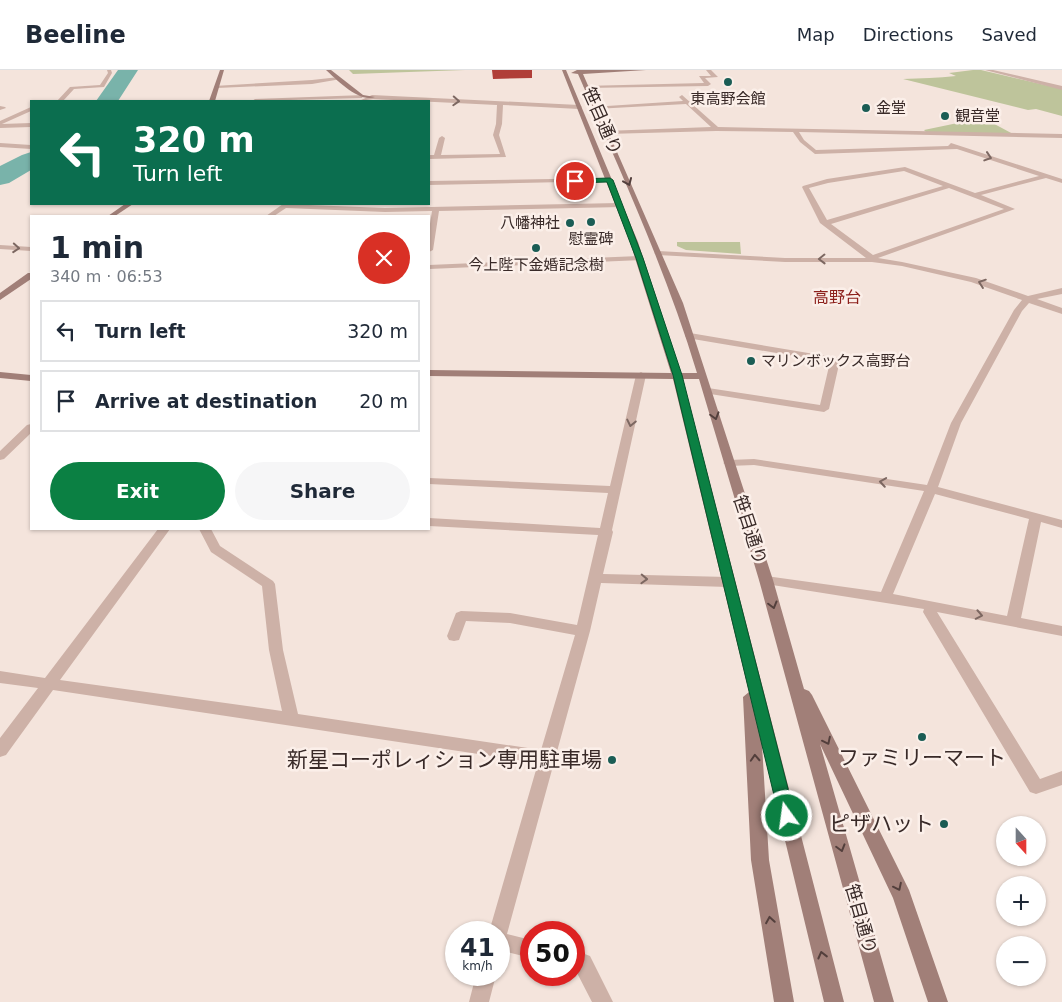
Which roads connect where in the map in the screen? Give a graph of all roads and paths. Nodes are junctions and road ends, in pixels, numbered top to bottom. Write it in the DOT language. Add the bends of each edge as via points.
graph roads {
  1 [pos="110,70"];
  2 [pos="222,70"];
  3 [pos="328,70"];
  4 [pos="644,70"];
  5 [pos="648,70"];
  6 [pos="708,70"];
  7 [pos="987,70"];
  8 [pos="580,71"];
  9 [pos="565,72"];
  10 [pos="339,78"];
  11 [pos="680,85"];
  12 [pos="217,86"];
  13 [pos="586,86"];
  14 [pos="1062,88"];
  15 [pos="362,99"];
  16 [pos="61,100"];
  17 [pos="212,100"];
  18 [pos="308,100"];
  19 [pos="687,102"];
  20 [pos="500,103"];
  21 [pos="579,107"];
  22 [pos="595,107"];
  23 [pos="30,110"];
  24 [pos="0,125"];
  25 [pos="30,125"];
  26 [pos="716,129"];
  27 [pos="607,132"];
  28 [pos="796,132"];
  29 [pos="926,134"];
  30 [pos="1062,136"];
  31 [pos="442,138"];
  32 [pos="0,146"];
  33 [pos="30,147"];
  34 [pos="958,147"];
  35 [pos="430,157"];
  36 [pos="438,157"];
  37 [pos="1045,176"];
  38 [pos="610,180"];
  39 [pos="1062,181"];
  40 [pos="430,183"];
  41 [pos="949,186"];
  42 [pos="975,196"];
  43 [pos="127,205"];
  44 [pos="285,205"];
  45 [pos="619,205"];
  46 [pos="436,210"];
  47 [pos="112,215"];
  48 [pos="271,215"];
  49 [pos="825,223"];
  50 [pos="430,244"];
  51 [pos="0,246"];
  52 [pos="30,249"];
  53 [pos="658,253"];
  54 [pos="639,258"];
  55 [pos="872,259"];
  56 [pos="430,267"];
  57 [pos="30,275"];
  58 [pos="1062,291"];
  59 [pos="0,297"];
  60 [pos="1028,299"];
  61 [pos="1062,311"];
  62 [pos="690,336"];
  63 [pos="430,373"];
  64 [pos="0,375"];
  65 [pos="641,375"];
  66 [pos="677,375"];
  67 [pos="703,376"];
  68 [pos="30,378"];
  69 [pos="708,391"];
  70 [pos="30,428"];
  71 [pos="0,457"];
  72 [pos="729,463"];
  73 [pos="430,481"];
  74 [pos="932,489"];
  75 [pos="616,490"];
  76 [pos="1036,517"];
  77 [pos="430,522"];
  78 [pos="1062,524"];
  79 [pos="163,530"];
  80 [pos="206,530"];
  81 [pos="607,532"];
  82 [pos="596,578"];
  83 [pos="766,580"];
  84 [pos="728,582"];
  85 [pos="885,597"];
  86 [pos="931,606"];
  87 [pos="1014,621"];
  88 [pos="583,631"];
  89 [pos="1062,631"];
  90 [pos="454,636"];
  91 [pos="790,666"];
  92 [pos="750,667"];
  93 [pos="0,677"];
  94 [pos="48,683"];
  95 [pos="291,719"];
  96 [pos="0,750"];
  97 [pos="548,758"];
  98 [pos="1062,778"];
  99 [pos="501,921"];
  100 [pos="585,967"];
  101 [pos="483,986"];
  102 [pos="479,1002"];
  103 [pos="602,1002"];
  104 [pos="784,1002"];
  105 [pos="834,1002"];
  106 [pos="884,1002"];
  107 [pos="938,1002"];
  1 -- 16 [label="street" via="102,86 72,88"];
  2 -- 12 [label="main road"];
  3 -- 10 [label="main road"];
  4 -- 5 [label="street"];
  4 -- 8 [label="main road"];
  6 -- 11 [label="street" via="716,77 701,77 708,84"];
  7 -- 14 [label="street"];
  8 -- 9 [label="main road"];
  8 -- 13 [label="main road, 笹目通り"];
  9 -- 21 [label="main road, 笹目通り"];
  10 -- 12 [label="street"];
  10 -- 15 [label="main road"];
  11 -- 13 [label="street"];
  11 -- 19 [label="street" via="687,92 680,95"];
  12 -- 17 [label="main road"];
  13 -- 22 [label="main road, 笹目通り"];
  15 -- 18 [label="street"];
  15 -- 20 [label="street, one-way" via="372,96"];
  19 -- 22 [label="street"];
  19 -- 26 [label="street"];
  20 -- 21 [label="street"];
  20 -- 36 [label="street" via="496,135 504,156"];
  21 -- 38 [label="main road, 笹目通り"];
  22 -- 27 [label="main road, 笹目通り"];
  23 -- 24 [label="street"];
  24 -- 25 [label="street"];
  26 -- 27 [label="street"];
  26 -- 28 [label="street"];
  27 -- 53 [label="main road, 笹目通り, one-way"];
  28 -- 29 [label="street"];
  28 -- 34 [label="street" via="815,152"];
  29 -- 30 [label="street"];
  29 -- 34 [label="street"];
  31 -- 36 [label="street"];
  32 -- 33 [label="street"];
  34 -- 37 [label="street, one-way"];
  35 -- 36 [label="street"];
  37 -- 39 [label="street"];
  37 -- 42 [label="street"];
  38 -- 40 [label="street"];
  38 -- 45 [label="main road, 笹目通り"];
  41 -- 42 [label="street"];
  41 -- 49 [label="street"];
  41 -- 49 [label="street" via="905,169 805,187"];
  42 -- 55 [label="street" via="1011,209"];
  43 -- 47 [label="main road"];
  44 -- 46 [label="street"];
  44 -- 48 [label="street"];
  45 -- 46 [label="street"];
  45 -- 54 [label="main road, 笹目通り"];
  46 -- 50 [label="street"];
  49 -- 55 [label="street"];
  51 -- 52 [label="street, one-way"];
  55 -- 53 [label="street, one-way" via="785,260"];
  53 -- 62 [label="main road, 笹目通り"];
  54 -- 56 [label="street"];
  54 -- 66 [label="main road, 笹目通り"];
  60 -- 55 [label="street, one-way" via="974,280"];
  57 -- 59 [label="main road"];
  58 -- 60 [label="street"];
  60 -- 61 [label="street"];
  60 -- 74 [label="street" via="1018,310 956,423"];
  62 -- 67 [label="main road, 笹目通り"];
  62 -- 69 [label="street" via="835,360 824,410"];
  63 -- 65 [label="main road"];
  64 -- 68 [label="main road"];
  65 -- 66 [label="main road"];
  65 -- 75 [label="street, one-way"];
  66 -- 67 [label="main road"];
  66 -- 84 [label="main road, 笹目通り"];
  67 -- 69 [label="main road, 笹目通り"];
  69 -- 72 [label="main road, 笹目通り, one-way"];
  70 -- 71 [label="street"];
  74 -- 72 [label="street, one-way" via="754,462"];
  72 -- 83 [label="main road, 笹目通り"];
  73 -- 75 [label="street"];
  74 -- 76 [label="street"];
  74 -- 85 [label="street"];
  75 -- 81 [label="street"];
  76 -- 78 [label="street"];
  76 -- 87 [label="street"];
  77 -- 81 [label="street"];
  79 -- 94 [label="street"];
  80 -- 95 [label="street" via="215,549 268,584 276,650"];
  81 -- 82 [label="street"];
  82 -- 84 [label="street, one-way"];
  82 -- 88 [label="street"];
  83 -- 85 [label="street"];
  83 -- 91 [label="main road, 笹目通り, one-way"];
  84 -- 92 [label="main road, 笹目通り"];
  85 -- 86 [label="street"];
  86 -- 87 [label="street, one-way"];
  86 -- 98 [label="street" via="930,612 1036,788"];
  87 -- 89 [label="street"];
  88 -- 90 [label="street" via="510,618 461,616"];
  88 -- 97 [label="street"];
  91 -- 106 [label="main road, 笹目通り, one-way"];
  91 -- 107 [label="main road, one-way" via="902,896"];
  104 -- 92 [label="main road, one-way" via="760,860"];
  105 -- 92 [label="main road, 笹目通り, one-way"];
  93 -- 94 [label="street"];
  94 -- 95 [label="street"];
  94 -- 96 [label="street"];
  95 -- 97 [label="street"];
  97 -- 99 [label="street"];
  100 -- 103 [label="street"];
  101 -- 102 [label="street"];
}
